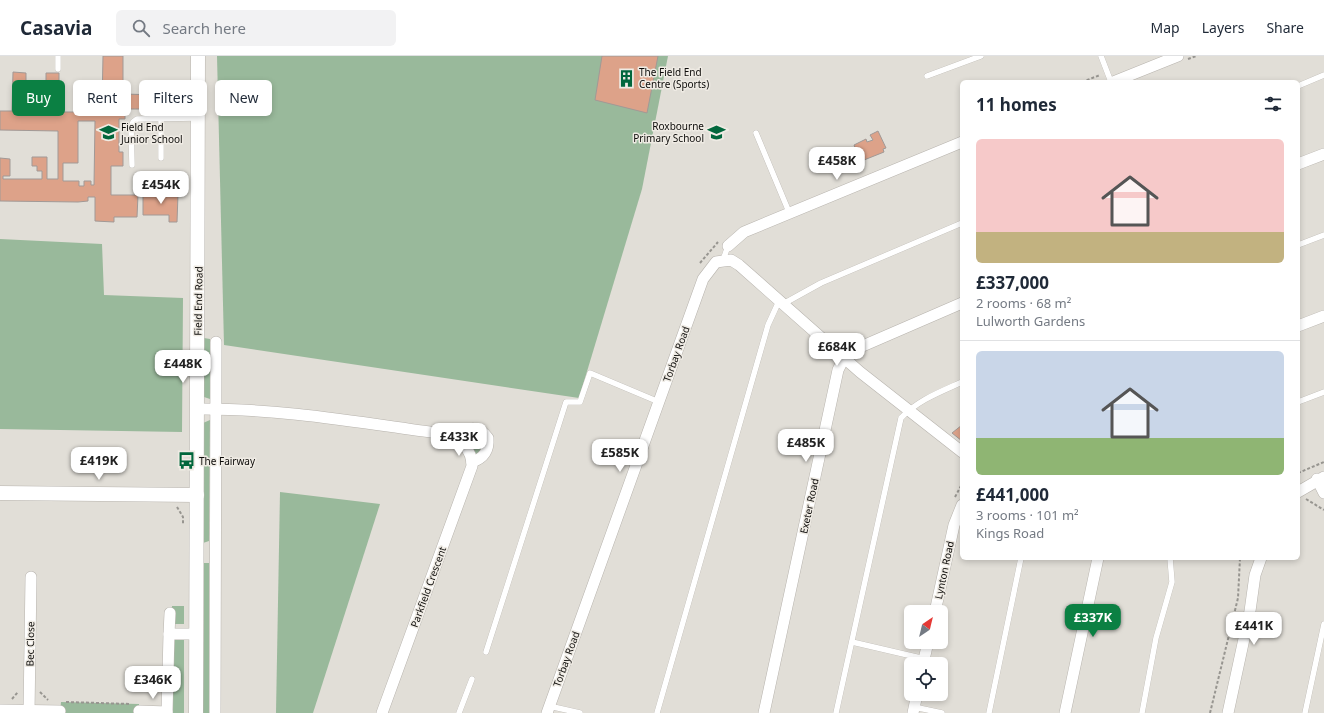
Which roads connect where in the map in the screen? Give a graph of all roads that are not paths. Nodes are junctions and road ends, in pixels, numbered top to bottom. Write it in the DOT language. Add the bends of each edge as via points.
graph roads {
  1 [pos="58,56"];
  2 [pos="198,56"];
  3 [pos="981,56"];
  4 [pos="1101,56"];
  5 [pos="1178,56"];
  6 [pos="58,69"];
  7 [pos="1324,75"];
  8 [pos="927,76"];
  9 [pos="1111,80"];
  10 [pos="1117,80"];
  11 [pos="1300,85"];
  12 [pos="198,118"];
  13 [pos="161,120"];
  14 [pos="756,133"];
  15 [pos="960,143"];
  16 [pos="1324,154"];
  17 [pos="161,158"];
  18 [pos="1300,163"];
  19 [pos="132,165"];
  20 [pos="789,212"];
  21 [pos="960,224"];
  22 [pos="1324,235"];
  23 [pos="725,242"];
  24 [pos="1300,244"];
  25 [pos="723,260"];
  26 [pos="781,303"];
  27 [pos="960,304"];
  28 [pos="1324,316"];
  29 [pos="1300,325"];
  30 [pos="216,342"];
  31 [pos="844,358"];
  32 [pos="960,383"];
  33 [pos="1324,392"];
  34 [pos="1300,401"];
  35 [pos="658,402"];
  36 [pos="196,409"];
  37 [pos="216,409"];
  38 [pos="908,409"];
  39 [pos="455,436"];
  40 [pos="960,450"];
  41 [pos="472,462"];
  42 [pos="1321,478"];
  43 [pos="1300,490"];
  44 [pos="0,493"];
  45 [pos="1324,493"];
  46 [pos="197,495"];
  47 [pos="960,510"];
  48 [pos="1021,560"];
  49 [pos="1098,560"];
  50 [pos="1170,560"];
  51 [pos="1252,560"];
  52 [pos="1260,560"];
  53 [pos="1255,575"];
  54 [pos="31,577"];
  55 [pos="937,605"];
  56 [pos="170,613"];
  57 [pos="1324,624"];
  58 [pos="169,634"];
  59 [pos="196,634"];
  60 [pos="852,642"];
  61 [pos="486,652"];
  62 [pos="909,657"];
  63 [pos="472,679"];
  64 [pos="60,706"];
  65 [pos="135,708"];
  66 [pos="0,710"];
  67 [pos="548,710"];
  68 [pos="913,710"];
  69 [pos="29,712"];
  70 [pos="167,712"];
  71 [pos="196,713"];
  72 [pos="215,713"];
  73 [pos="382,713"];
  74 [pos="460,713"];
  75 [pos="580,713"];
  76 [pos="656,713"];
  77 [pos="764,713"];
  78 [pos="836,713"];
  79 [pos="942,713"];
  80 [pos="989,713"];
  81 [pos="1065,713"];
  82 [pos="1142,713"];
  83 [pos="1228,713"];
  84 [pos="1305,713"];
  1 -- 6 [label="lane"];
  2 -- 12 [label="street, Field End Road"];
  3 -- 8 [label="lane"];
  4 -- 9 [label="lane"];
  5 -- 10 [label="street"];
  7 -- 11 [label="lane"];
  12 -- 13 [label="lane"];
  12 -- 36 [label="street, Field End Road"];
  13 -- 17 [label="lane"];
  13 -- 19 [label="lane" via="137,119 134,122"];
  14 -- 20 [label="lane"];
  15 -- 20 [label="street"];
  16 -- 18 [label="street"];
  20 -- 23 [label="street"];
  21 -- 26 [label="lane" via="821,283"];
  22 -- 24 [label="lane"];
  23 -- 25 [label="lane"];
  25 -- 26 [label="street" via="731,260 739,265"];
  25 -- 35 [label="street, Torbay Road" via="708,269 703,279"];
  26 -- 31 [label="street"];
  26 -- 76 [label="lane" via="768,325"];
  27 -- 31 [label="street" via="858,348"];
  28 -- 29 [label="street"];
  30 -- 37 [label="street"];
  31 -- 38 [label="street"];
  31 -- 77 [label="street, Exeter Road" via="838,370"];
  32 -- 38 [label="lane"];
  33 -- 34 [label="lane"];
  35 -- 61 [label="lane" via="590,373 580,402 566,402"];
  35 -- 67 [label="street, Torbay Road"];
  36 -- 37 [label="street"];
  36 -- 46 [label="street, Field End Road"];
  37 -- 39 [label="street" via="283,412"];
  37 -- 72 [label="street"];
  38 -- 40 [label="street"];
  38 -- 60 [label="lane" via="901,418"];
  39 -- 41 [label="street" via="469,452"];
  39 -- 41 [label="street" via="472,428 479,430 488,438 487,452 479,460"];
  41 -- 73 [label="street, Parkfield Crescent"];
  42 -- 43 [label="street"];
  42 -- 45 [label="street"];
  44 -- 46 [label="street"];
  46 -- 59 [label="street, Field End Road"];
  47 -- 55 [label="street, Lynton Road" via="954,525"];
  48 -- 80 [label="lane"];
  49 -- 81 [label="street"];
  50 -- 82 [label="lane" via="1172,582 1156,638"];
  51 -- 53 [label="street"];
  52 -- 53 [label="street"];
  53 -- 83 [label="street" via="1250,611"];
  54 -- 69 [label="street, Bec Close"];
  56 -- 58 [label="street"];
  57 -- 84 [label="lane"];
  58 -- 59 [label="street"];
  58 -- 70 [label="street"];
  59 -- 71 [label="street, Field End Road"];
  60 -- 62 [label="lane"];
  60 -- 78 [label="lane"];
  63 -- 74 [label="lane"];
  64 -- 69 [label="street"];
  65 -- 70 [label="street"];
  66 -- 69 [label="street"];
  67 -- 75 [label="lane"];
  68 -- 79 [label="lane"];
}
